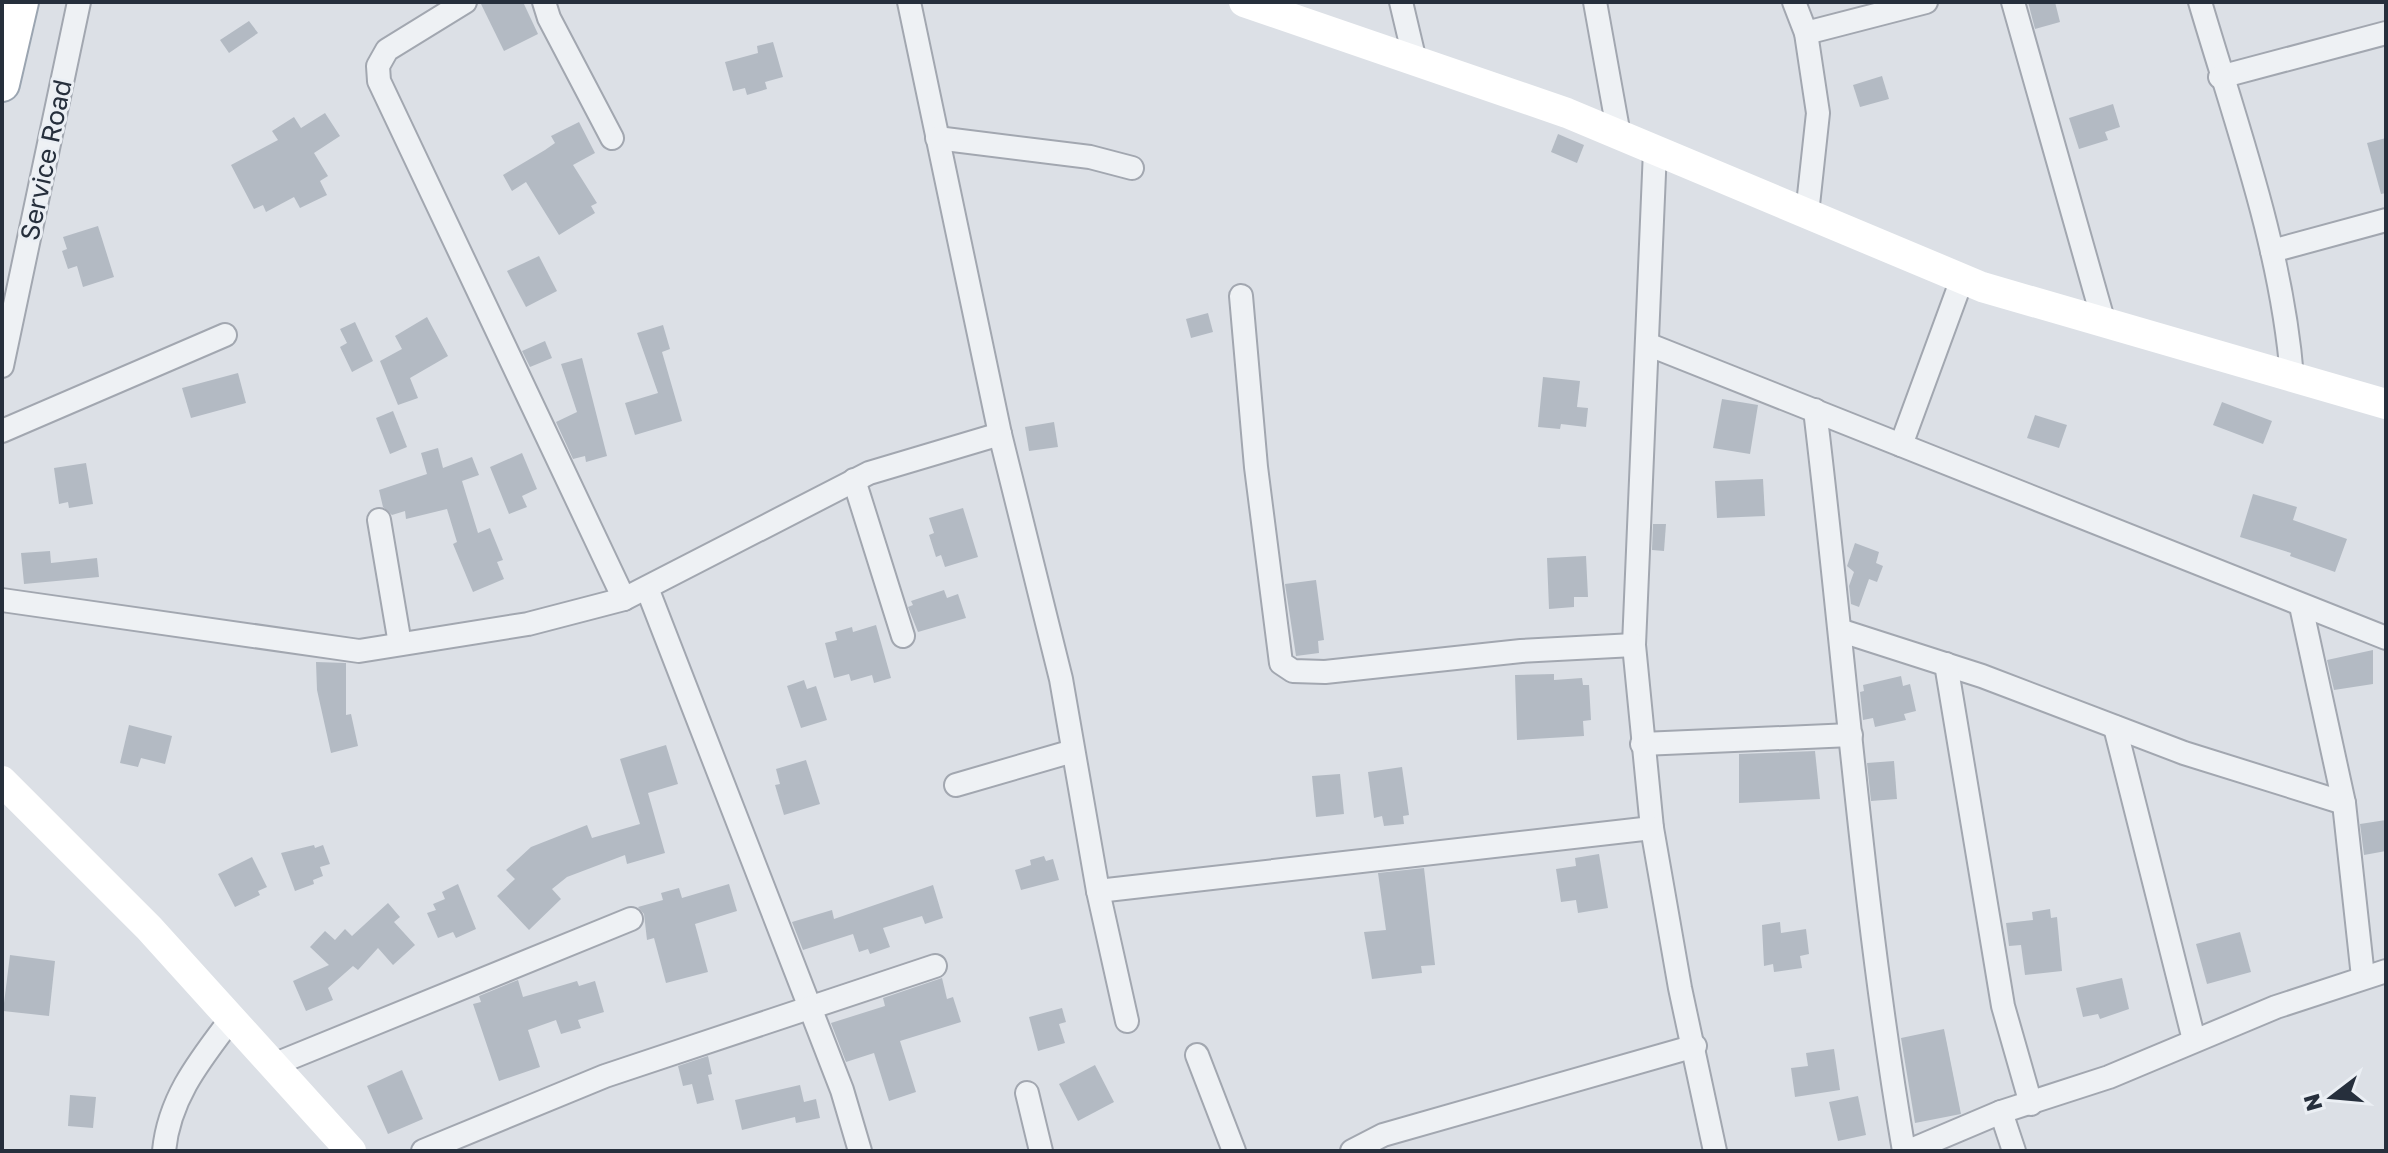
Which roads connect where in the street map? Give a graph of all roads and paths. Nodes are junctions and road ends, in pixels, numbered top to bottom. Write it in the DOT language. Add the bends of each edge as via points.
graph roads {
  1 [pos="21,2"];
  2 [pos="79,2"];
  3 [pos="465,2"];
  4 [pos="544,2"];
  5 [pos="909,2"];
  6 [pos="1244,2"];
  7 [pos="1401,2"];
  8 [pos="1595,2"];
  9 [pos="1794,2"];
  10 [pos="1926,2"];
  11 [pos="2013,2"];
  12 [pos="2200,2"];
  13 [pos="1806,33"];
  14 [pos="2386,33"];
  15 [pos="1415,61"];
  16 [pos="2220,77"];
  17 [pos="2,84"];
  18 [pos="1619,135"];
  19 [pos="612,138"];
  20 [pos="937,138"];
  21 [pos="1655,150"];
  22 [pos="1132,168"];
  23 [pos="1807,214"];
  24 [pos="2386,220"];
  25 [pos="2272,251"];
  26 [pos="1962,279"];
  27 [pos="1241,296"];
  28 [pos="2104,323"];
  29 [pos="225,335"];
  30 [pos="1647,344"];
  31 [pos="2,366"];
  32 [pos="2292,377"];
  33 [pos="2386,404"];
  34 [pos="1815,410"];
  35 [pos="2,431"];
  36 [pos="1000,434"];
  37 [pos="1901,445"];
  38 [pos="854,480"];
  39 [pos="379,520"];
  40 [pos="647,588"];
  41 [pos="624,599"];
  42 [pos="2,600"];
  43 [pos="2301,606"];
  44 [pos="1842,631"];
  45 [pos="903,636"];
  46 [pos="2386,638"];
  47 [pos="400,644"];
  48 [pos="1634,645"];
  49 [pos="1946,664"];
  50 [pos="2115,727"];
  51 [pos="1851,735"];
  52 [pos="1642,744"];
  53 [pos="1073,751"];
  54 [pos="2,781"];
  55 [pos="956,785"];
  56 [pos="2344,803"];
  57 [pos="1652,828"];
  58 [pos="1098,891"];
  59 [pos="631,919"];
  60 [pos="935,966"];
  61 [pos="2386,971"];
  62 [pos="2363,977"];
  63 [pos="807,1007"];
  64 [pos="231,1019"];
  65 [pos="1127,1021"];
  66 [pos="2194,1040"];
  67 [pos="1695,1046"];
  68 [pos="1197,1055"];
  69 [pos="273,1065"];
  70 [pos="1027,1093"];
  71 [pos="2031,1104"];
  72 [pos="2001,1112"];
  73 [pos="164,1151"];
  74 [pos="351,1151"];
  75 [pos="423,1151"];
  76 [pos="860,1151"];
  77 [pos="1041,1151"];
  78 [pos="1234,1151"];
  79 [pos="1352,1151"];
  80 [pos="1715,1151"];
  81 [pos="1906,1151"];
  82 [pos="2014,1151"];
  1 -- 17 [label="main road"];
  2 -- 31 [label="street, Service Road"];
  3 -- 41 [label="street" via="387,50 378,66 379,81"];
  4 -- 19 [label="street"];
  5 -- 20 [label="street"];
  6 -- 15 [label="street"];
  7 -- 15 [label="street"];
  8 -- 18 [label="street"];
  9 -- 13 [label="street"];
  10 -- 13 [label="street"];
  11 -- 28 [label="street"];
  12 -- 16 [label="street"];
  13 -- 23 [label="street" via="1818,113"];
  14 -- 16 [label="street"];
  15 -- 18 [label="street"];
  16 -- 25 [label="street"];
  18 -- 21 [label="street"];
  20 -- 22 [label="street" via="1090,157"];
  20 -- 36 [label="street"];
  21 -- 23 [label="street"];
  21 -- 30 [label="street"];
  23 -- 26 [label="street"];
  24 -- 25 [label="street"];
  25 -- 32 [label="street"];
  26 -- 28 [label="street"];
  26 -- 37 [label="street"];
  27 -- 48 [label="street" via="1281,663 1293,671 1325,672"];
  28 -- 32 [label="street"];
  29 -- 35 [label="street"];
  30 -- 34 [label="street"];
  30 -- 48 [label="street"];
  32 -- 33 [label="street"];
  34 -- 37 [label="street"];
  34 -- 44 [label="street"];
  36 -- 38 [label="street"];
  36 -- 53 [label="street" via="1061,679"];
  37 -- 43 [label="street"];
  38 -- 40 [label="street"];
  38 -- 45 [label="street"];
  39 -- 47 [label="street"];
  40 -- 41 [label="street"];
  40 -- 63 [label="street"];
  41 -- 47 [label="street" via="528,624"];
  42 -- 47 [label="street" via="359,651"];
  43 -- 46 [label="street"];
  43 -- 56 [label="street"];
  44 -- 49 [label="street"];
  44 -- 51 [label="street"];
  48 -- 52 [label="street"];
  49 -- 50 [label="street"];
  49 -- 71 [label="street" via="2003,1006"];
  50 -- 56 [label="street"];
  50 -- 66 [label="street"];
  51 -- 52 [label="street"];
  51 -- 81 [label="street" via="1880,1013"];
  52 -- 57 [label="street"];
  53 -- 55 [label="street"];
  53 -- 58 [label="street"];
  54 -- 64 [label="street" via="149,928"];
  56 -- 62 [label="street"];
  57 -- 58 [label="street"];
  57 -- 67 [label="street"];
  58 -- 65 [label="street"];
  59 -- 69 [label="street"];
  60 -- 63 [label="street"];
  61 -- 62 [label="street"];
  62 -- 66 [label="street"];
  63 -- 75 [label="street" via="605,1076"];
  63 -- 76 [label="street" via="842,1090"];
  64 -- 69 [label="street"];
  64 -- 73 [label="street" via="189,1075 174,1105"];
  66 -- 71 [label="street"];
  67 -- 79 [label="street" via="1383,1135"];
  67 -- 80 [label="street"];
  68 -- 78 [label="street"];
  69 -- 74 [label="street"];
  70 -- 77 [label="street"];
  71 -- 72 [label="street"];
  72 -- 81 [label="street"];
  72 -- 82 [label="street"];
}
